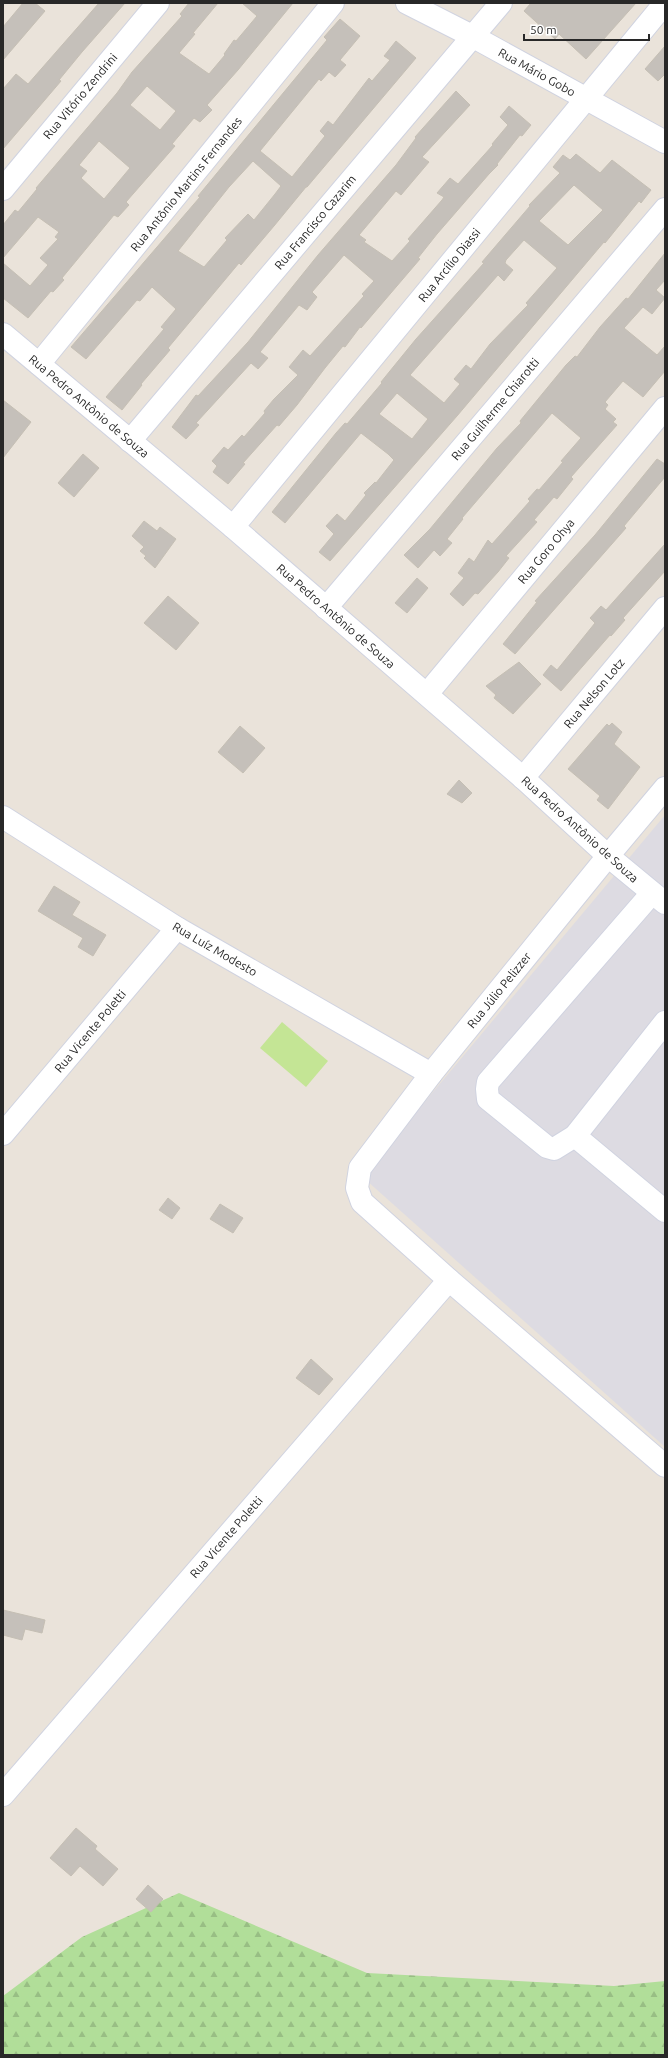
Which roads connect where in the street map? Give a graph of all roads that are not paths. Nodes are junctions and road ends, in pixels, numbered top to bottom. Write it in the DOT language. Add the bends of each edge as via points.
graph roads {
  1 [pos="158,3"];
  2 [pos="333,3"];
  3 [pos="407,3"];
  4 [pos="500,3"];
  5 [pos="665,3"];
  6 [pos="472,36"];
  7 [pos="585,99"];
  8 [pos="665,142"];
  9 [pos="3,189"];
  10 [pos="665,209"];
  11 [pos="3,334"];
  12 [pos="39,364"];
  13 [pos="665,408"];
  14 [pos="130,441"];
  15 [pos="233,527"];
  16 [pos="326,608"];
  17 [pos="665,608"];
  18 [pos="427,694"];
  19 [pos="524,778"];
  20 [pos="665,788"];
  21 [pos="3,817"];
  22 [pos="608,856"];
  23 [pos="658,898"];
  24 [pos="177,928"];
  25 [pos="665,1022"];
  26 [pos="431,1074"];
  27 [pos="3,1134"];
  28 [pos="575,1136"];
  29 [pos="665,1211"];
  30 [pos="449,1280"];
  31 [pos="665,1466"];
  32 [pos="3,1795"];
  1 -- 9 [label="street, Rua Vitório Zendrini"];
  2 -- 12 [label="street, Rua Antônio Martins Fernandes"];
  3 -- 6 [label="street, Rua Mário Gobo"];
  4 -- 6 [label="street, Rua Francisco Cazarim"];
  5 -- 7 [label="street, Rua Arcílio Diassi"];
  6 -- 7 [label="street, Rua Mário Gobo"];
  6 -- 14 [label="street, Rua Francisco Cazarim"];
  7 -- 8 [label="street, Rua Mário Gobo"];
  7 -- 15 [label="street, Rua Arcílio Diassi"];
  10 -- 16 [label="street, Rua Guilherme Chiarotti"];
  11 -- 12 [label="street, Rua Pedro Antônio de Souza"];
  12 -- 14 [label="street, Rua Pedro Antônio de Souza"];
  13 -- 18 [label="street, Rua Goro Ohya"];
  14 -- 15 [label="street, Rua Pedro Antônio de Souza"];
  15 -- 16 [label="street, Rua Pedro Antônio de Souza"];
  16 -- 18 [label="street, Rua Pedro Antônio de Souza"];
  17 -- 19 [label="street, Rua Nelson Lotz"];
  18 -- 19 [label="street, Rua Pedro Antônio de Souza"];
  19 -- 22 [label="street, Rua Pedro Antônio de Souza"];
  20 -- 22 [label="street, Rua Júlio Pelizzer"];
  21 -- 24 [label="street, Rua Luíz Modesto"];
  22 -- 23 [label="street, Rua Pedro Antônio de Souza"];
  22 -- 26 [label="street, Rua Júlio Pelizzer"];
  23 -- 28 [label="street" via="488,1082 488,1099 547,1147 554,1149"];
  24 -- 26 [label="street, Rua Luíz Modesto"];
  24 -- 27 [label="street, Rua Vicente Poletti"];
  25 -- 28 [label="street"];
  26 -- 30 [label="street, Rua Júlio Pelizzer" via="360,1168 357,1188 362,1202"];
  28 -- 29 [label="street"];
  30 -- 31 [label="street"];
  30 -- 32 [label="street, Rua Vicente Poletti"];
}
